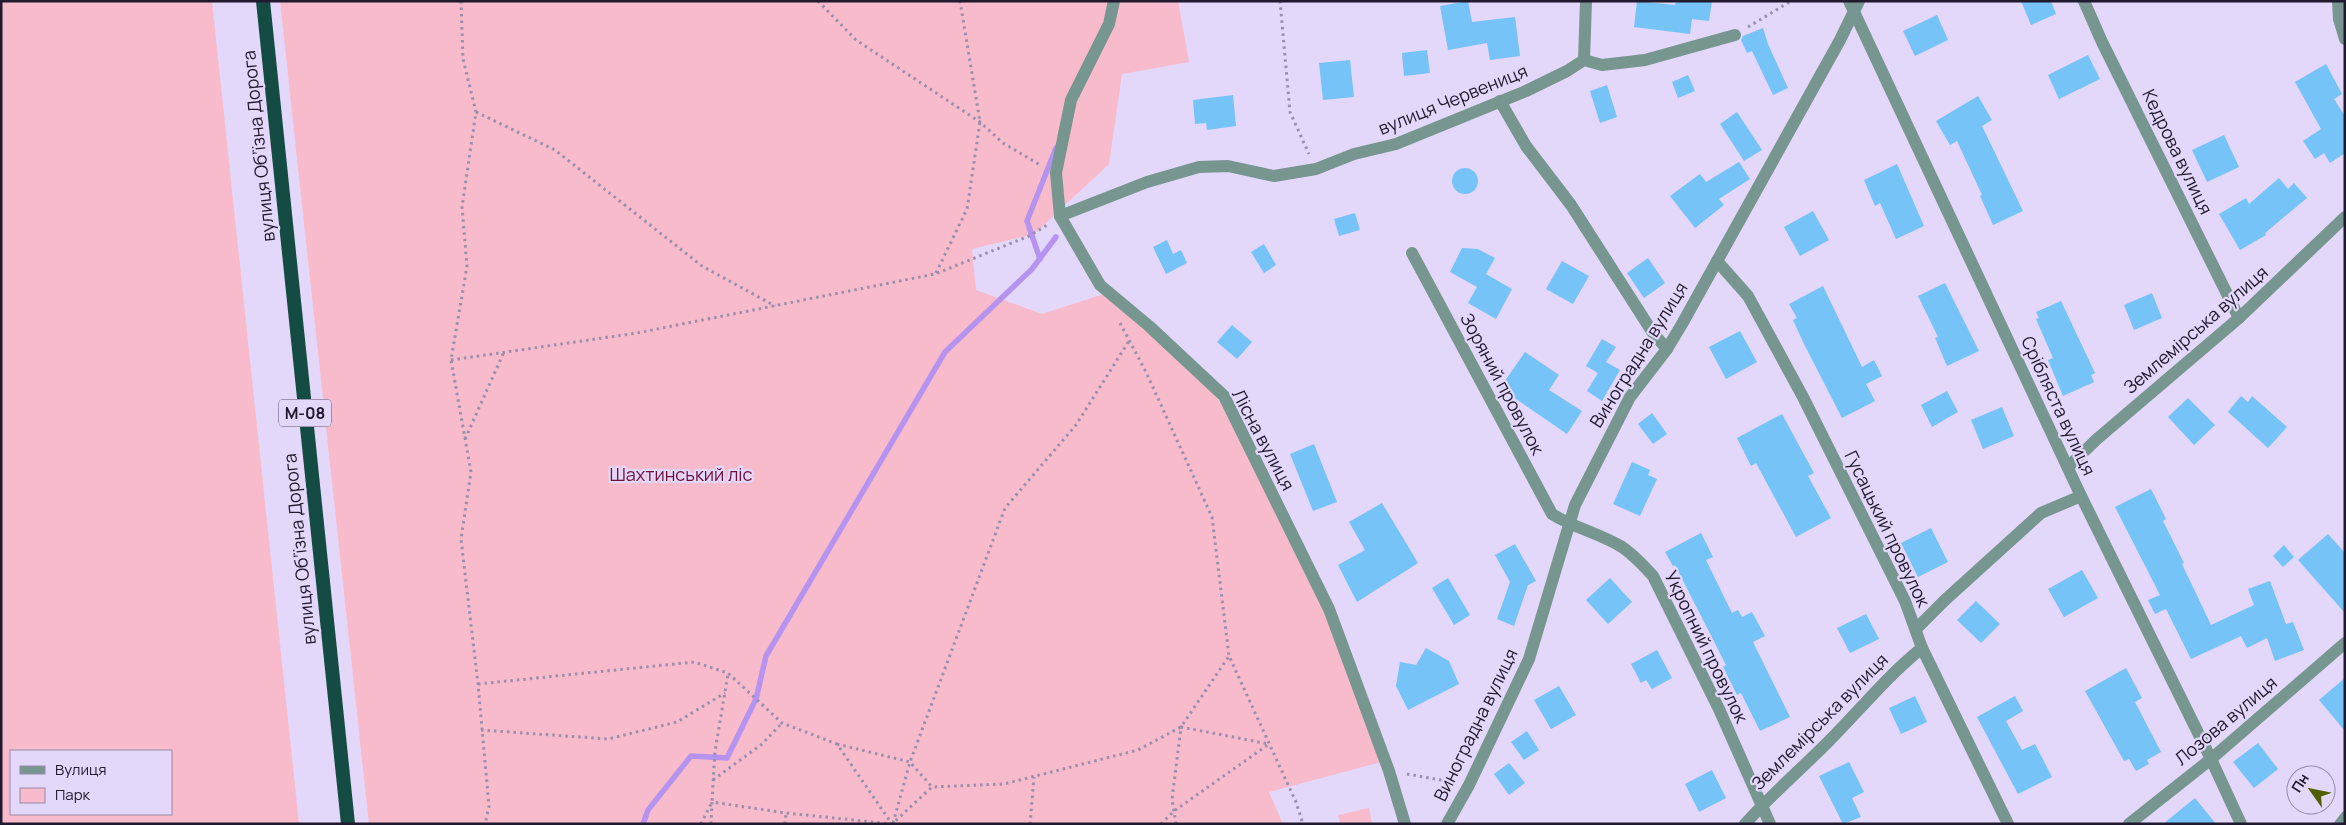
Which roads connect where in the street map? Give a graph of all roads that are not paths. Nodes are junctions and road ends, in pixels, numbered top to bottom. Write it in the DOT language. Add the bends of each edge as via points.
graph roads {
  1 [pos="263,1"];
  2 [pos="1114,1"];
  3 [pos="1586,1"];
  4 [pos="2084,1"];
  5 [pos="2338,1"];
  6 [pos="1854,5"];
  7 [pos="1735,35"];
  8 [pos="2345,39"];
  9 [pos="1584,60"];
  10 [pos="1500,101"];
  11 [pos="1060,216"];
  12 [pos="2345,217"];
  13 [pos="1412,253"];
  14 [pos="1718,261"];
  15 [pos="2239,318"];
  16 [pos="1667,349"];
  17 [pos="2068,467"];
  18 [pos="2080,496"];
  19 [pos="1569,525"];
  20 [pos="1916,629"];
  21 [pos="2345,643"];
  22 [pos="1922,648"];
  23 [pos="2211,759"];
  24 [pos="1761,806"];
  25 [pos="2345,816"];
  26 [pos="348,824"];
  27 [pos="1405,824"];
  28 [pos="1447,824"];
  29 [pos="1746,824"];
  30 [pos="1770,824"];
  31 [pos="2008,824"];
  32 [pos="2129,824"];
  33 [pos="2241,824"];
  34 [pos="2338,824"];
  1 -- 26 [label="highway, вулиця Обʼїзна Дорога / М-08"];
  2 -- 11 [label="street, Лісна вулиця" via="1109,24 1071,100 1056,173"];
  3 -- 9 [label="street"];
  4 -- 15 [label="street, Кедрова вулиця"];
  5 -- 8 [label="street"];
  6 -- 14 [label="street, Виноградна вулиця" via="1840,40"];
  6 -- 17 [label="street, Срібляста вулиця"];
  7 -- 9 [label="street" via="1645,60 1602,65"];
  9 -- 10 [label="street, вулиця Червениця"];
  10 -- 11 [label="street, вулиця Червениця" via="1396,144 1354,154 1316,169 1274,176 1228,166 1199,167 1147,182"];
  10 -- 16 [label="street" via="1526,146 1571,205 1653,333"];
  11 -- 27 [label="street, Лісна вулиця" via="1100,285 1150,326 1224,396 1329,608"];
  12 -- 15 [label="street, Землемірська вулиця"];
  13 -- 19 [label="street, Зоряний провулок" via="1552,514"];
  14 -- 16 [label="street, Виноградна вулиця"];
  14 -- 20 [label="street, Гусацький провулок" via="1748,296 1798,388"];
  15 -- 17 [label="street, Землемірська вулиця"];
  16 -- 19 [label="street, Виноградна вулиця" via="1630,397 1574,505"];
  17 -- 18 [label="street, Срібляста вулиця"];
  18 -- 20 [label="street" via="2041,513"];
  18 -- 23 [label="street, Срібляста вулиця"];
  19 -- 24 [label="street, Укропний провулок" via="1592,532 1621,547 1638,559 1652,576 1719,709"];
  19 -- 28 [label="street, Виноградна вулиця" via="1529,659 1469,786"];
  20 -- 22 [label="street, Гусацький провулок"];
  21 -- 23 [label="street, Лозова вулиця"];
  22 -- 24 [label="street, Землемірська вулиця"];
  22 -- 31 [label="street, Гусацький провулок"];
  23 -- 32 [label="street, Лозова вулиця"];
  23 -- 33 [label="street, Срібляста вулиця"];
  24 -- 29 [label="street, Землемірська вулиця"];
  24 -- 30 [label="street, Укропний провулок"];
  25 -- 34 [label="lane"];
}
